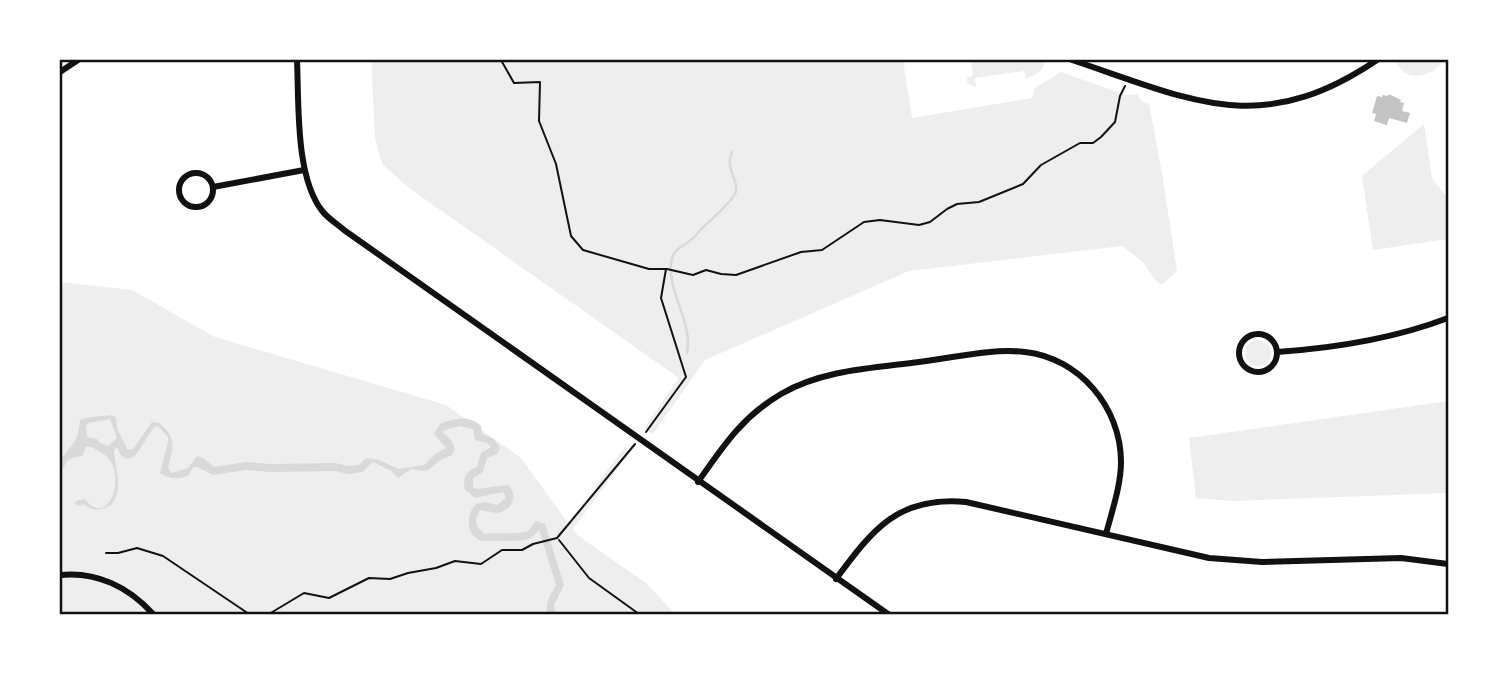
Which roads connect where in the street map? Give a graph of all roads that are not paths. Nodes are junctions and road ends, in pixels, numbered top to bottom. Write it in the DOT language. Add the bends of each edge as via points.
graph roads {
  1 [pos="78,60"];
  2 [pos="297,60"];
  3 [pos="1072,60"];
  4 [pos="1377,60"];
  5 [pos="60,72"];
  6 [pos="304,170"];
  7 [pos="213,187"];
  8 [pos="1448,317"];
  9 [pos="1277,352"];
  10 [pos="698,482"];
  11 [pos="1106,534"];
  12 [pos="1448,564"];
  13 [pos="60,575"];
  14 [pos="836,579"];
  15 [pos="153,614"];
  16 [pos="888,614"];
  1 -- 5 [label="street"];
  2 -- 6 [label="street"];
  3 -- 4 [label="street" via="1200,102 1236,106 1304,98"];
  6 -- 7 [label="street"];
  6 -- 10 [label="street" via="315,200 344,230"];
  7 -- 7 [label="street" via="207,177 190,174 181,180 180,196 192,207 202,206 211,198"];
  8 -- 9 [label="street" via="1362,342"];
  9 -- 9 [label="street" via="1271,339 1258,334 1245,340 1240,354 1247,368 1257,372 1272,365"];
  10 -- 11 [label="street" via="748,418 783,393 816,379 855,370 1023,352 1077,372 1101,397 1113,421 1121,460"];
  10 -- 14 [label="street"];
  11 -- 12 [label="street" via="1234,561 1401,558"];
  11 -- 14 [label="street" via="966,502 926,503 877,527"];
  13 -- 15 [label="street" via="103,579 127,591"];
  14 -- 16 [label="street"];
}
